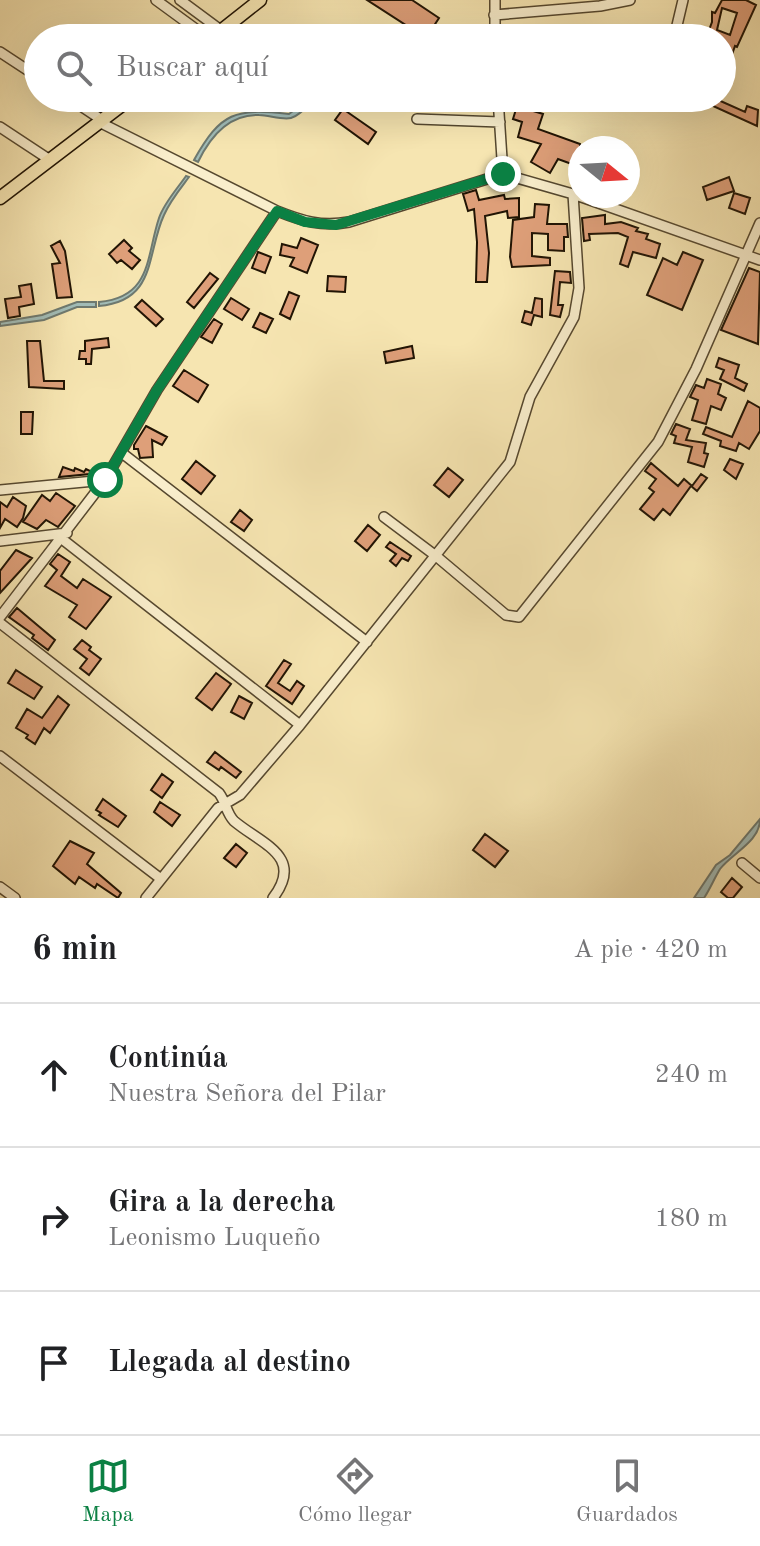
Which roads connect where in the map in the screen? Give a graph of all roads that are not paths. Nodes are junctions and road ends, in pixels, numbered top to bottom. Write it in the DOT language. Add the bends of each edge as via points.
graph roads {
  1 [pos="156,0"];
  2 [pos="180,0"];
  3 [pos="260,0"];
  4 [pos="271,0"];
  5 [pos="495,0"];
  6 [pos="630,0"];
  7 [pos="683,0"];
  8 [pos="494,15"];
  9 [pos="199,24"];
  10 [pos="206,24"];
  11 [pos="227,24"];
  12 [pos="237,24"];
  13 [pos="494,24"];
  14 [pos="677,24"];
  15 [pos="0,52"];
  16 [pos="24,68"];
  17 [pos="88,112"];
  18 [pos="112,112"];
  19 [pos="499,112"];
  20 [pos="417,119"];
  21 [pos="100,121"];
  22 [pos="500,122"];
  23 [pos="0,127"];
  24 [pos="50,160"];
  25 [pos="503,174"];
  26 [pos="568,193"];
  27 [pos="0,198"];
  28 [pos="574,208"];
  29 [pos="613,208"];
  30 [pos="277,211"];
  31 [pos="760,223"];
  32 [pos="746,255"];
  33 [pos="760,260"];
  34 [pos="122,453"];
  35 [pos="105,480"];
  36 [pos="0,490"];
  37 [pos="384,517"];
  38 [pos="64,536"];
  39 [pos="0,541"];
  40 [pos="436,556"];
  41 [pos="0,620"];
  42 [pos="367,642"];
  43 [pos="300,725"];
  44 [pos="0,756"];
  45 [pos="225,802"];
  46 [pos="742,863"];
  47 [pos="760,878"];
  48 [pos="161,879"];
  49 [pos="0,887"];
  50 [pos="278,896"];
  51 [pos="15,898"];
  52 [pos="146,898"];
  1 -- 9 [label="street"];
  2 -- 10 [label="street"];
  3 -- 11 [label="main road"];
  4 -- 12 [label="main road"];
  5 -- 8 [label="street"];
  6 -- 8 [label="street"];
  7 -- 14 [label="street"];
  8 -- 13 [label="street"];
  15 -- 16 [label="street"];
  17 -- 21 [label="street"];
  18 -- 21 [label="main road"];
  19 -- 22 [label="street"];
  20 -- 22 [label="street"];
  21 -- 24 [label="main road"];
  21 -- 30 [label="street"];
  22 -- 25 [label="street"];
  23 -- 24 [label="street"];
  24 -- 27 [label="main road"];
  25 -- 26 [label="street"];
  25 -- 30 [label="street" via="336,225 305,222"];
  28 -- 40 [label="street" via="579,288 574,317 530,397 510,462"];
  29 -- 32 [label="street"];
  30 -- 34 [label="street" via="157,390"];
  31 -- 32 [label="street"];
  32 -- 33 [label="street"];
  32 -- 40 [label="street" via="658,442 527,610 519,617 506,615"];
  34 -- 35 [label="street"];
  34 -- 42 [label="street"];
  35 -- 36 [label="street"];
  35 -- 38 [label="street"];
  37 -- 40 [label="street"];
  38 -- 39 [label="street"];
  38 -- 41 [label="street"];
  38 -- 43 [label="street"];
  40 -- 42 [label="street"];
  41 -- 45 [label="street"];
  42 -- 43 [label="street"];
  43 -- 45 [label="street" via="240,795"];
  44 -- 48 [label="street"];
  45 -- 48 [label="street"];
  45 -- 50 [label="street" via="231,818 282,859 285,869"];
  46 -- 47 [label="street"];
  48 -- 52 [label="street"];
  49 -- 51 [label="street"];
}
